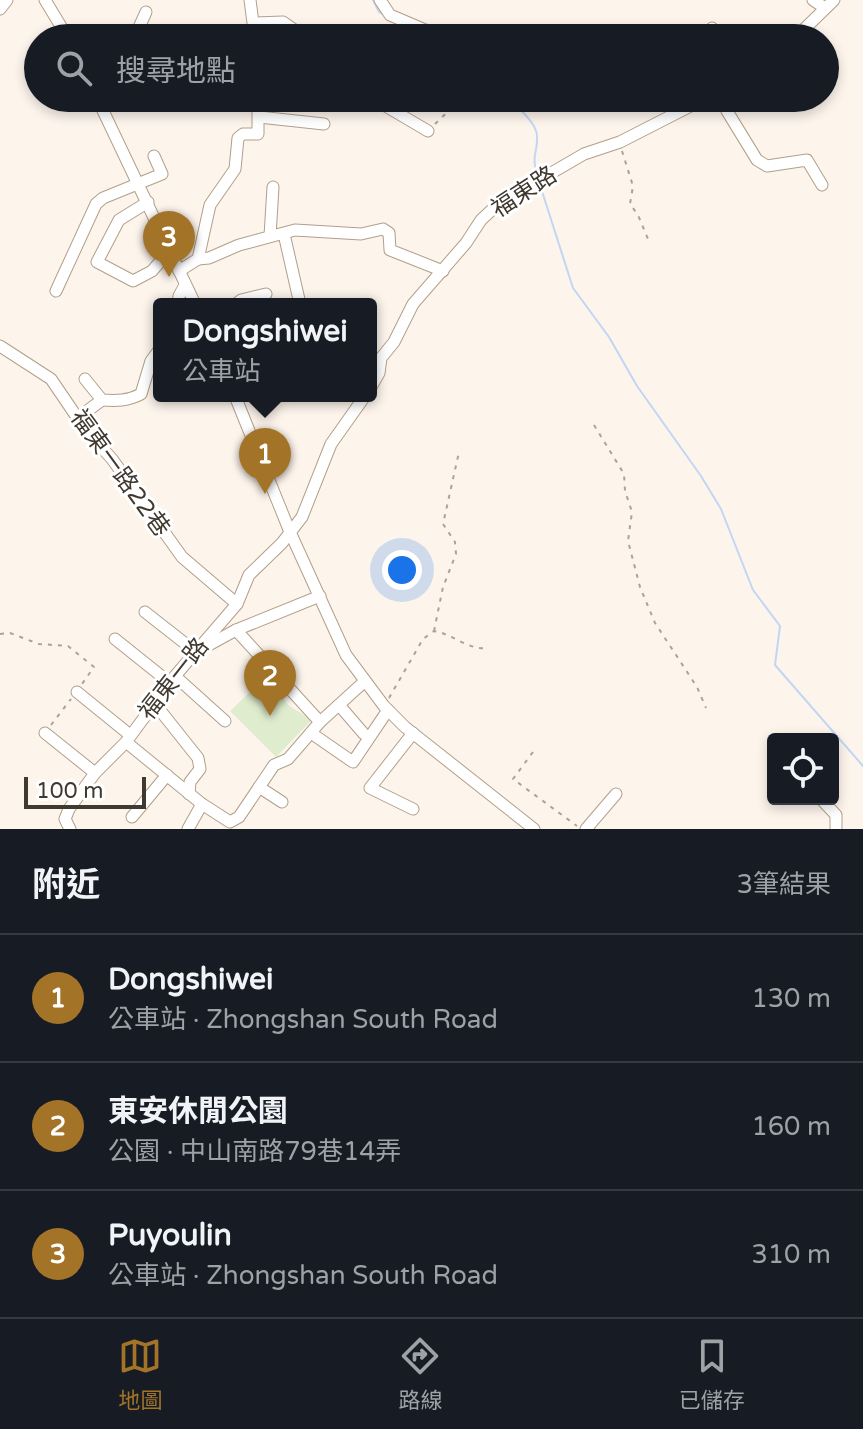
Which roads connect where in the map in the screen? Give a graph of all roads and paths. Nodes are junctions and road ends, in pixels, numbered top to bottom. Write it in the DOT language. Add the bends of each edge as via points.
graph roads {
  1 [pos="7,0"];
  2 [pos="45,0"];
  3 [pos="250,0"];
  4 [pos="380,0"];
  5 [pos="813,0"];
  6 [pos="830,4"];
  7 [pos="0,9"];
  8 [pos="146,12"];
  9 [pos="255,23"];
  10 [pos="60,24"];
  11 [pos="141,24"];
  12 [pos="286,24"];
  13 [pos="411,24"];
  14 [pos="809,24"];
  15 [pos="104,112"];
  16 [pos="259,112"];
  17 [pos="396,112"];
  18 [pos="448,112"];
  19 [pos="679,112"];
  20 [pos="728,112"];
  21 [pos="259,117"];
  22 [pos="324,124"];
  23 [pos="428,131"];
  24 [pos="620,142"];
  25 [pos="154,156"];
  26 [pos="139,182"];
  27 [pos="822,185"];
  28 [pos="273,187"];
  29 [pos="148,202"];
  30 [pos="284,234"];
  31 [pos="270,236"];
  32 [pos="648,239"];
  33 [pos="170,250"];
  34 [pos="198,259"];
  35 [pos="179,271"];
  36 [pos="443,271"];
  37 [pos="185,285"];
  38 [pos="56,291"];
  39 [pos="266,294"];
  40 [pos="179,298"];
  41 [pos="192,298"];
  42 [pos="249,298"];
  43 [pos="299,298"];
  44 [pos="0,346"];
  45 [pos="153,358"];
  46 [pos="377,376"];
  47 [pos="85,379"];
  48 [pos="102,400"];
  49 [pos="237,402"];
  50 [pos="361,402"];
  51 [pos="79,417"];
  52 [pos="594,425"];
  53 [pos="459,452"];
  54 [pos="290,532"];
  55 [pos="320,596"];
  56 [pos="237,604"];
  57 [pos="145,612"];
  58 [pos="236,630"];
  59 [pos="434,631"];
  60 [pos="0,634"];
  61 [pos="115,639"];
  62 [pos="489,648"];
  63 [pos="196,652"];
  64 [pos="172,679"];
  65 [pos="365,681"];
  66 [pos="77,692"];
  67 [pos="155,704"];
  68 [pos="339,705"];
  69 [pos="386,708"];
  70 [pos="706,708"];
  71 [pos="225,721"];
  72 [pos="320,722"];
  73 [pos="45,733"];
  74 [pos="311,733"];
  75 [pos="413,733"];
  76 [pos="364,734"];
  77 [pos="128,738"];
  78 [pos="533,752"];
  79 [pos="95,773"];
  80 [pos="167,775"];
  81 [pos="259,787"];
  82 [pos="189,794"];
  83 [pos="616,794"];
  84 [pos="282,802"];
  85 [pos="202,804"];
  86 [pos="827,805"];
  87 [pos="413,809"];
  88 [pos="132,817"];
  89 [pos="70,829"];
  90 [pos="188,829"];
  91 [pos="534,829"];
  92 [pos="584,829"];
  93 [pos="836,829"];
  1 -- 7 [label="street"];
  2 -- 10 [label="street"];
  3 -- 9 [label="street"];
  4 -- 13 [label="street" via="390,15"];
  5 -- 6 [label="street"];
  6 -- 14 [label="street"];
  8 -- 11 [label="street"];
  9 -- 12 [label="street"];
  15 -- 26 [label="street"];
  16 -- 21 [label="street"];
  17 -- 23 [label="street"];
  18 -- 23 [label="path"];
  19 -- 24 [label="street, 福東路"];
  20 -- 27 [label="street" via="757,160 767,166 807,160"];
  21 -- 22 [label="street"];
  21 -- 34 [label="street" via="258,134 238,138 235,169 210,205"];
  24 -- 32 [label="path" via="633,186 630,204"];
  24 -- 36 [label="street, 福東路" via="584,154 498,204"];
  25 -- 26 [label="street" via="162,174"];
  26 -- 29 [label="street"];
  26 -- 38 [label="street" via="96,204"];
  28 -- 31 [label="street"];
  29 -- 33 [label="street"];
  29 -- 33 [label="street" via="119,220 97,262 133,281 152,271"];
  30 -- 31 [label="street"];
  30 -- 36 [label="street" via="383,229 389,233 390,250"];
  30 -- 43 [label="street"];
  31 -- 34 [label="street"];
  33 -- 35 [label="street"];
  34 -- 35 [label="street"];
  35 -- 37 [label="street"];
  36 -- 46 [label="street, 福東路" via="403,321 381,358"];
  37 -- 40 [label="street"];
  37 -- 41 [label="street"];
  39 -- 42 [label="street"];
  44 -- 51 [label="street, 福東一路22巷" via="51,379"];
  45 -- 48 [label="street" via="141,394"];
  47 -- 48 [label="street"];
  48 -- 51 [label="street"];
  49 -- 54 [label="street"];
  50 -- 54 [label="street" via="331,444 302,517"];
  51 -- 56 [label="street, 福東一路22巷" via="182,557"];
  52 -- 70 [label="path" via="624,474 632,512 628,541 640,587 655,623"];
  53 -- 59 [label="path" via="443,524 456,554"];
  54 -- 55 [label="street"];
  54 -- 56 [label="street, 福東一路" via="249,575"];
  55 -- 58 [label="street"];
  55 -- 65 [label="street" via="346,655"];
  56 -- 63 [label="street, 福東一路"];
  57 -- 63 [label="street"];
  58 -- 63 [label="street"];
  58 -- 72 [label="street"];
  59 -- 62 [label="path" via="475,648"];
  59 -- 69 [label="path" via="423,639"];
  60 -- 66 [label="path" via="68,646 94,667"];
  61 -- 64 [label="street"];
  63 -- 64 [label="street, 福東一路"];
  64 -- 67 [label="street, 福東一路"];
  64 -- 71 [label="street"];
  65 -- 68 [label="street"];
  65 -- 69 [label="street"];
  66 -- 73 [label="path"];
  66 -- 77 [label="street"];
  67 -- 77 [label="street, 福東一路"];
  67 -- 82 [label="street" via="198,758 200,769"];
  68 -- 72 [label="street"];
  68 -- 76 [label="street"];
  69 -- 74 [label="street" via="353,762"];
  69 -- 75 [label="street"];
  72 -- 74 [label="street"];
  73 -- 79 [label="street"];
  74 -- 81 [label="street" via="288,759 274,765"];
  75 -- 87 [label="street" via="370,788"];
  75 -- 91 [label="street"];
  77 -- 79 [label="street, 福東一路"];
  77 -- 80 [label="street"];
  78 -- 92 [label="path" via="513,779"];
  79 -- 89 [label="street, 福東一路" via="69,809 65,819"];
  80 -- 82 [label="street"];
  80 -- 88 [label="street"];
  81 -- 84 [label="street"];
  81 -- 85 [label="street" via="230,822"];
  82 -- 85 [label="street"];
  83 -- 92 [label="street"];
  85 -- 90 [label="street"];
  86 -- 93 [label="street" via="836,815"];
}
